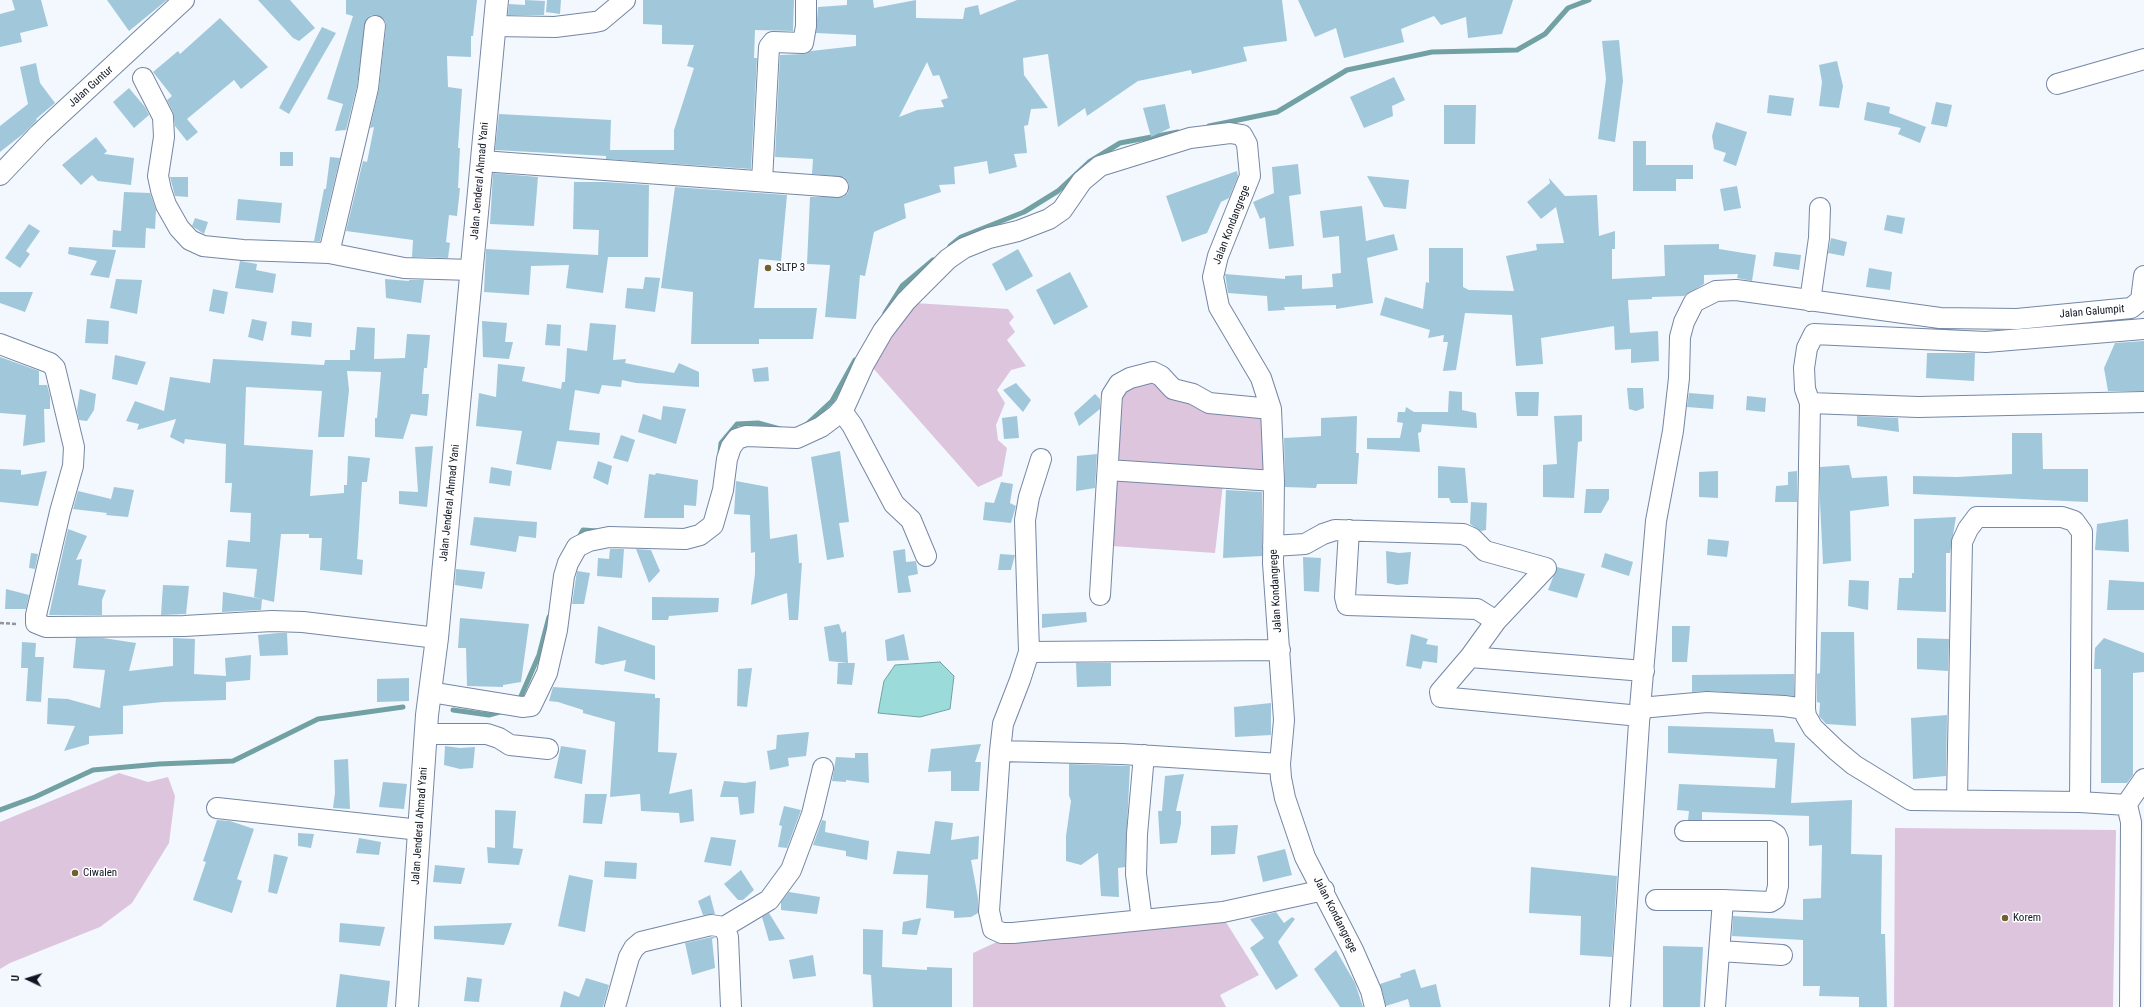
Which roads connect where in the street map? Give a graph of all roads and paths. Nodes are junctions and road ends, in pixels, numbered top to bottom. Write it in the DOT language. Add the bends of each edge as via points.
graph roads {
  1 [pos="184,0"];
  2 [pos="497,0"];
  3 [pos="625,0"];
  4 [pos="806,0"];
  5 [pos="375,26"];
  6 [pos="494,26"];
  7 [pos="2144,59"];
  8 [pos="136,68"];
  9 [pos="2057,84"];
  10 [pos="482,161"];
  11 [pos="0,175"];
  12 [pos="762,181"];
  13 [pos="838,187"];
  14 [pos="1820,208"];
  15 [pos="329,253"];
  16 [pos="472,270"];
  17 [pos="2144,276"];
  18 [pos="1810,301"];
  19 [pos="2144,329"];
  20 [pos="0,344"];
  21 [pos="2144,402"];
  22 [pos="1810,403"];
  23 [pos="1271,409"];
  24 [pos="841,410"];
  25 [pos="1041,459"];
  26 [pos="1108,470"];
  27 [pos="1274,481"];
  28 [pos="1349,530"];
  29 [pos="1273,546"];
  30 [pos="926,556"];
  31 [pos="1100,595"];
  32 [pos="1496,621"];
  33 [pos="437,638"];
  34 [pos="1280,650"];
  35 [pos="1029,652"];
  36 [pos="1470,657"];
  37 [pos="1644,671"];
  38 [pos="430,694"];
  39 [pos="1805,709"];
  40 [pos="1640,712"];
  41 [pos="426,733"];
  42 [pos="548,749"];
  43 [pos="1000,752"];
  44 [pos="1144,755"];
  45 [pos="1280,764"];
  46 [pos="823,768"];
  47 [pos="2144,779"];
  48 [pos="1958,800"];
  49 [pos="2080,802"];
  50 [pos="2126,805"];
  51 [pos="217,808"];
  52 [pos="420,830"];
  53 [pos="1685,831"];
  54 [pos="1324,890"];
  55 [pos="1656,900"];
  56 [pos="1724,900"];
  57 [pos="1142,920"];
  58 [pos="2137,923"];
  59 [pos="724,927"];
  60 [pos="1720,951"];
  61 [pos="1782,955"];
  62 [pos="407,1007"];
  63 [pos="615,1007"];
  64 [pos="731,1007"];
  65 [pos="1375,1007"];
  66 [pos="1620,1007"];
  67 [pos="1715,1007"];
  68 [pos="2130,1007"];
  1 -- 8 [label="street, Jalan Guntur"];
  2 -- 6 [label="main road, Jalan Jenderal Ahmad Yani"];
  3 -- 6 [label="street" via="600,21 595,22 555,26"];
  4 -- 12 [label="street" via="806,26 802,44 773,42 770,47"];
  5 -- 15 [label="street" via="368,88"];
  6 -- 10 [label="main road, Jalan Jenderal Ahmad Yani"];
  7 -- 9 [label="street"];
  8 -- 11 [label="street, Jalan Guntur" via="39,134"];
  8 -- 15 [label="street" via="163,117 164,137 158,176 161,190 179,228 190,240 203,246 243,250"];
  10 -- 12 [label="street"];
  10 -- 16 [label="main road, Jalan Jenderal Ahmad Yani"];
  12 -- 13 [label="street"];
  14 -- 18 [label="street"];
  15 -- 16 [label="street" via="404,268"];
  16 -- 33 [label="main road, Jalan Jenderal Ahmad Yani"];
  17 -- 18 [label="street, Jalan Galumpit" via="2141,300 2131,308 2017,319 1940,318"];
  18 -- 37 [label="street, Jalan Galumpit" via="1749,290 1716,291 1694,302 1684,322 1680,337 1679,378 1673,431 1656,521"];
  19 -- 22 [label="street" via="1986,342 1814,334 1807,348 1804,368 1805,389"];
  20 -- 33 [label="street" via="50,363 55,368 74,446 73,466 36,623 46,627 303,622"];
  21 -- 22 [label="street" via="1918,407"];
  22 -- 39 [label="street"];
  23 -- 24 [label="street, Jalan Kondangrege" via="1262,378 1219,307 1213,277 1218,256 1250,176 1246,139 1242,135 1230,133 1190,138 1100,166 1082,181 1062,210 1049,219 1018,231 989,238 964,248 948,259 906,301 883,331"];
  23 -- 26 [label="street" via="1209,403 1193,394 1173,389 1161,376 1153,372 1130,378 1119,384 1112,395"];
  23 -- 27 [label="street, Jalan Kondangrege"];
  24 -- 30 [label="street" via="852,425 894,504 911,520"];
  24 -- 38 [label="street" via="821,427 797,438 746,436 737,439 727,459 723,490 713,525 700,535 686,539 609,537 589,541 578,547 568,563 564,576 548,673 531,706 514,706"];
  25 -- 35 [label="street" via="1025,520"];
  26 -- 27 [label="street"];
  26 -- 31 [label="street"];
  27 -- 29 [label="street, Jalan Kondangrege"];
  28 -- 29 [label="street" via="1335,530 1305,544"];
  28 -- 32 [label="street" via="1345,596 1347,605 1476,609"];
  28 -- 32 [label="street" via="1374,533 1463,534 1472,538 1485,551 1546,568"];
  29 -- 34 [label="street, Jalan Kondangrege"];
  32 -- 36 [label="street"];
  33 -- 38 [label="main road, Jalan Jenderal Ahmad Yani"];
  34 -- 35 [label="street"];
  34 -- 45 [label="street, Jalan Kondangrege" via="1284,720"];
  35 -- 43 [label="street" via="1003,724"];
  36 -- 37 [label="street"];
  36 -- 40 [label="street" via="1440,692 1442,698"];
  37 -- 40 [label="street, Jalan Galumpit"];
  38 -- 41 [label="main road, Jalan Jenderal Ahmad Yani"];
  39 -- 40 [label="street" via="1707,702"];
  39 -- 48 [label="street" via="1813,728 1836,750 1854,765 1904,797 1911,800"];
  40 -- 66 [label="street, Jalan Galumpit"];
  41 -- 42 [label="street" via="492,735 510,745"];
  41 -- 52 [label="main road, Jalan Jenderal Ahmad Yani"];
  43 -- 44 [label="street"];
  43 -- 57 [label="street" via="989,912 993,929 1002,933 1013,933"];
  44 -- 45 [label="street"];
  44 -- 57 [label="street" via="1136,874"];
  45 -- 54 [label="street, Jalan Kondangrege" via="1285,798 1303,849"];
  46 -- 59 [label="street" via="812,814 792,870 769,900"];
  47 -- 50 [label="street"];
  48 -- 49 [label="street"];
  48 -- 49 [label="street" via="1962,542 1977,517 2062,517 2074,521 2082,532"];
  49 -- 50 [label="street"];
  50 -- 58 [label="street" via="2131,822"];
  51 -- 52 [label="street"];
  52 -- 62 [label="main road, Jalan Jenderal Ahmad Yani"];
  53 -- 56 [label="street" via="1770,831 1777,836 1778,886 1775,899 1770,902"];
  54 -- 57 [label="street" via="1223,912"];
  54 -- 65 [label="street, Jalan Kondangrege" via="1371,991"];
  55 -- 56 [label="street"];
  56 -- 60 [label="street"];
  58 -- 68 [label="street"];
  59 -- 63 [label="street" via="711,925 694,928 641,942 629,957"];
  59 -- 64 [label="street" via="728,937"];
  60 -- 61 [label="street"];
  60 -- 67 [label="street"];
}
